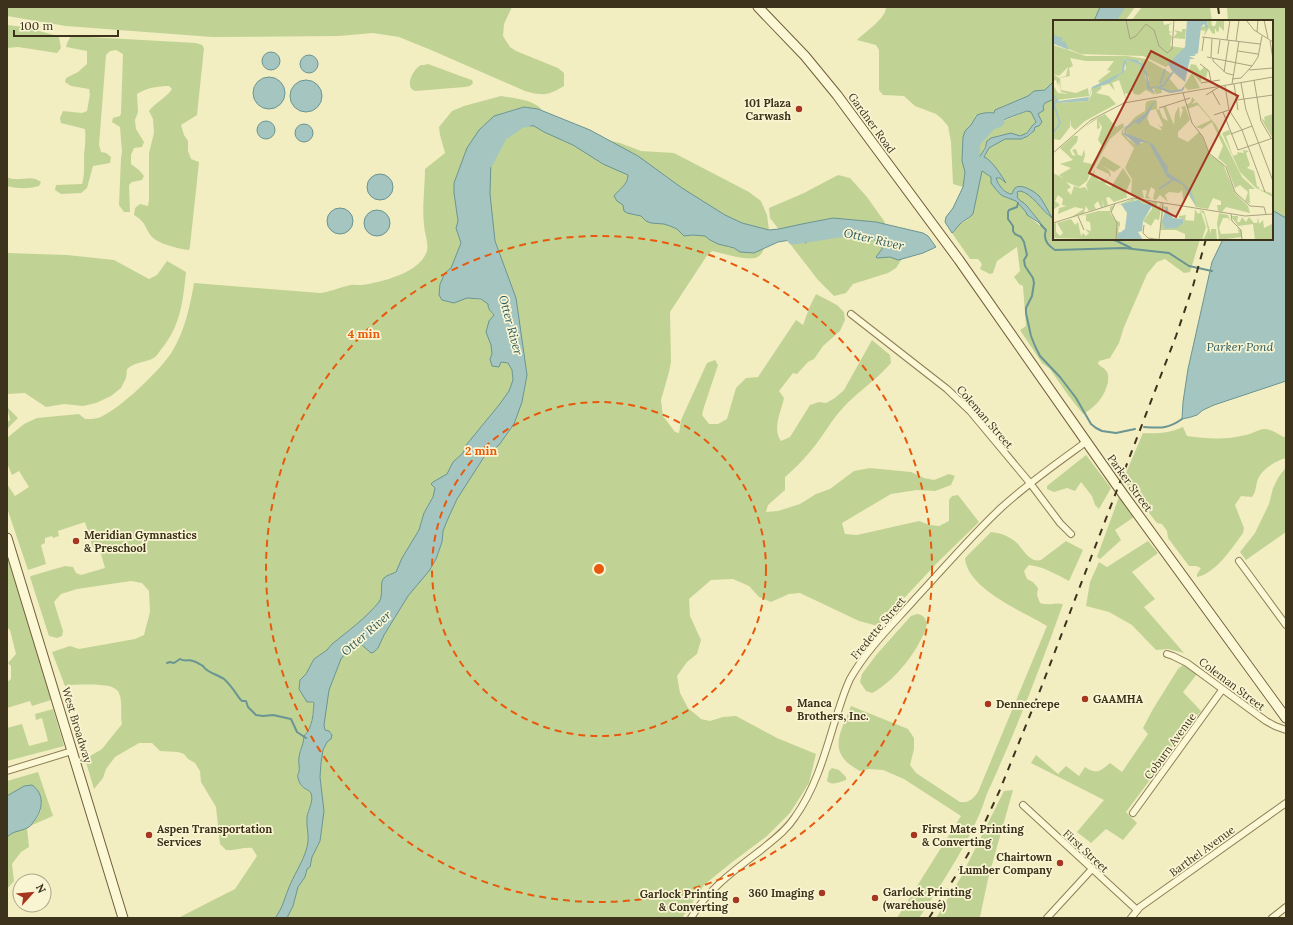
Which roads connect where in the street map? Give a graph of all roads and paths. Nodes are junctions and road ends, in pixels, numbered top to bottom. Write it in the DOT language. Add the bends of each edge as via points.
graph roads {
  1 [pos="758,7"];
  2 [pos="958,260"];
  3 [pos="851,314"];
  4 [pos="1086,442"];
  5 [pos="1030,484"];
  6 [pos="1071,534"];
  7 [pos="7,538"];
  8 [pos="1239,561"];
  9 [pos="1286,625"];
  10 [pos="1167,654"];
  11 [pos="1222,690"];
  12 [pos="1286,718"];
  13 [pos="1286,730"];
  14 [pos="72,751"];
  15 [pos="7,771"];
  16 [pos="1286,803"];
  17 [pos="1023,804"];
  18 [pos="1133,813"];
  19 [pos="1092,869"];
  20 [pos="1286,907"];
  21 [pos="1137,910"];
  22 [pos="123,918"];
  23 [pos="691,918"];
  24 [pos="1047,918"];
  25 [pos="1130,918"];
  26 [pos="1272,918"];
  1 -- 2 [label="main road, Gardner Road" via="798,48 837,95"];
  2 -- 4 [label="main road, Parker Street"];
  3 -- 5 [label="street, Coleman Street" via="961,402"];
  4 -- 5 [label="street, Fredette Street"];
  4 -- 12 [label="main road, Parker Street"];
  5 -- 6 [label="street, Coleman Street"];
  5 -- 23 [label="street, Fredette Street" via="967,542 867,654 842,698 816,779 796,816 780,835 710,893"];
  7 -- 14 [label="main road, West Broadway"];
  8 -- 9 [label="street"];
  10 -- 11 [label="street, Coleman Street" via="1187,663"];
  11 -- 13 [label="street, Coleman Street" via="1266,721"];
  11 -- 18 [label="street, Coburn Avenue"];
  14 -- 15 [label="street"];
  14 -- 22 [label="main road, West Broadway"];
  16 -- 21 [label="street, Barthel Avenue"];
  17 -- 19 [label="street, First Street"];
  19 -- 21 [label="street, First Street"];
  19 -- 24 [label="street"];
  20 -- 26 [label="street"];
  21 -- 25 [label="street, Barthel Avenue"];
}
